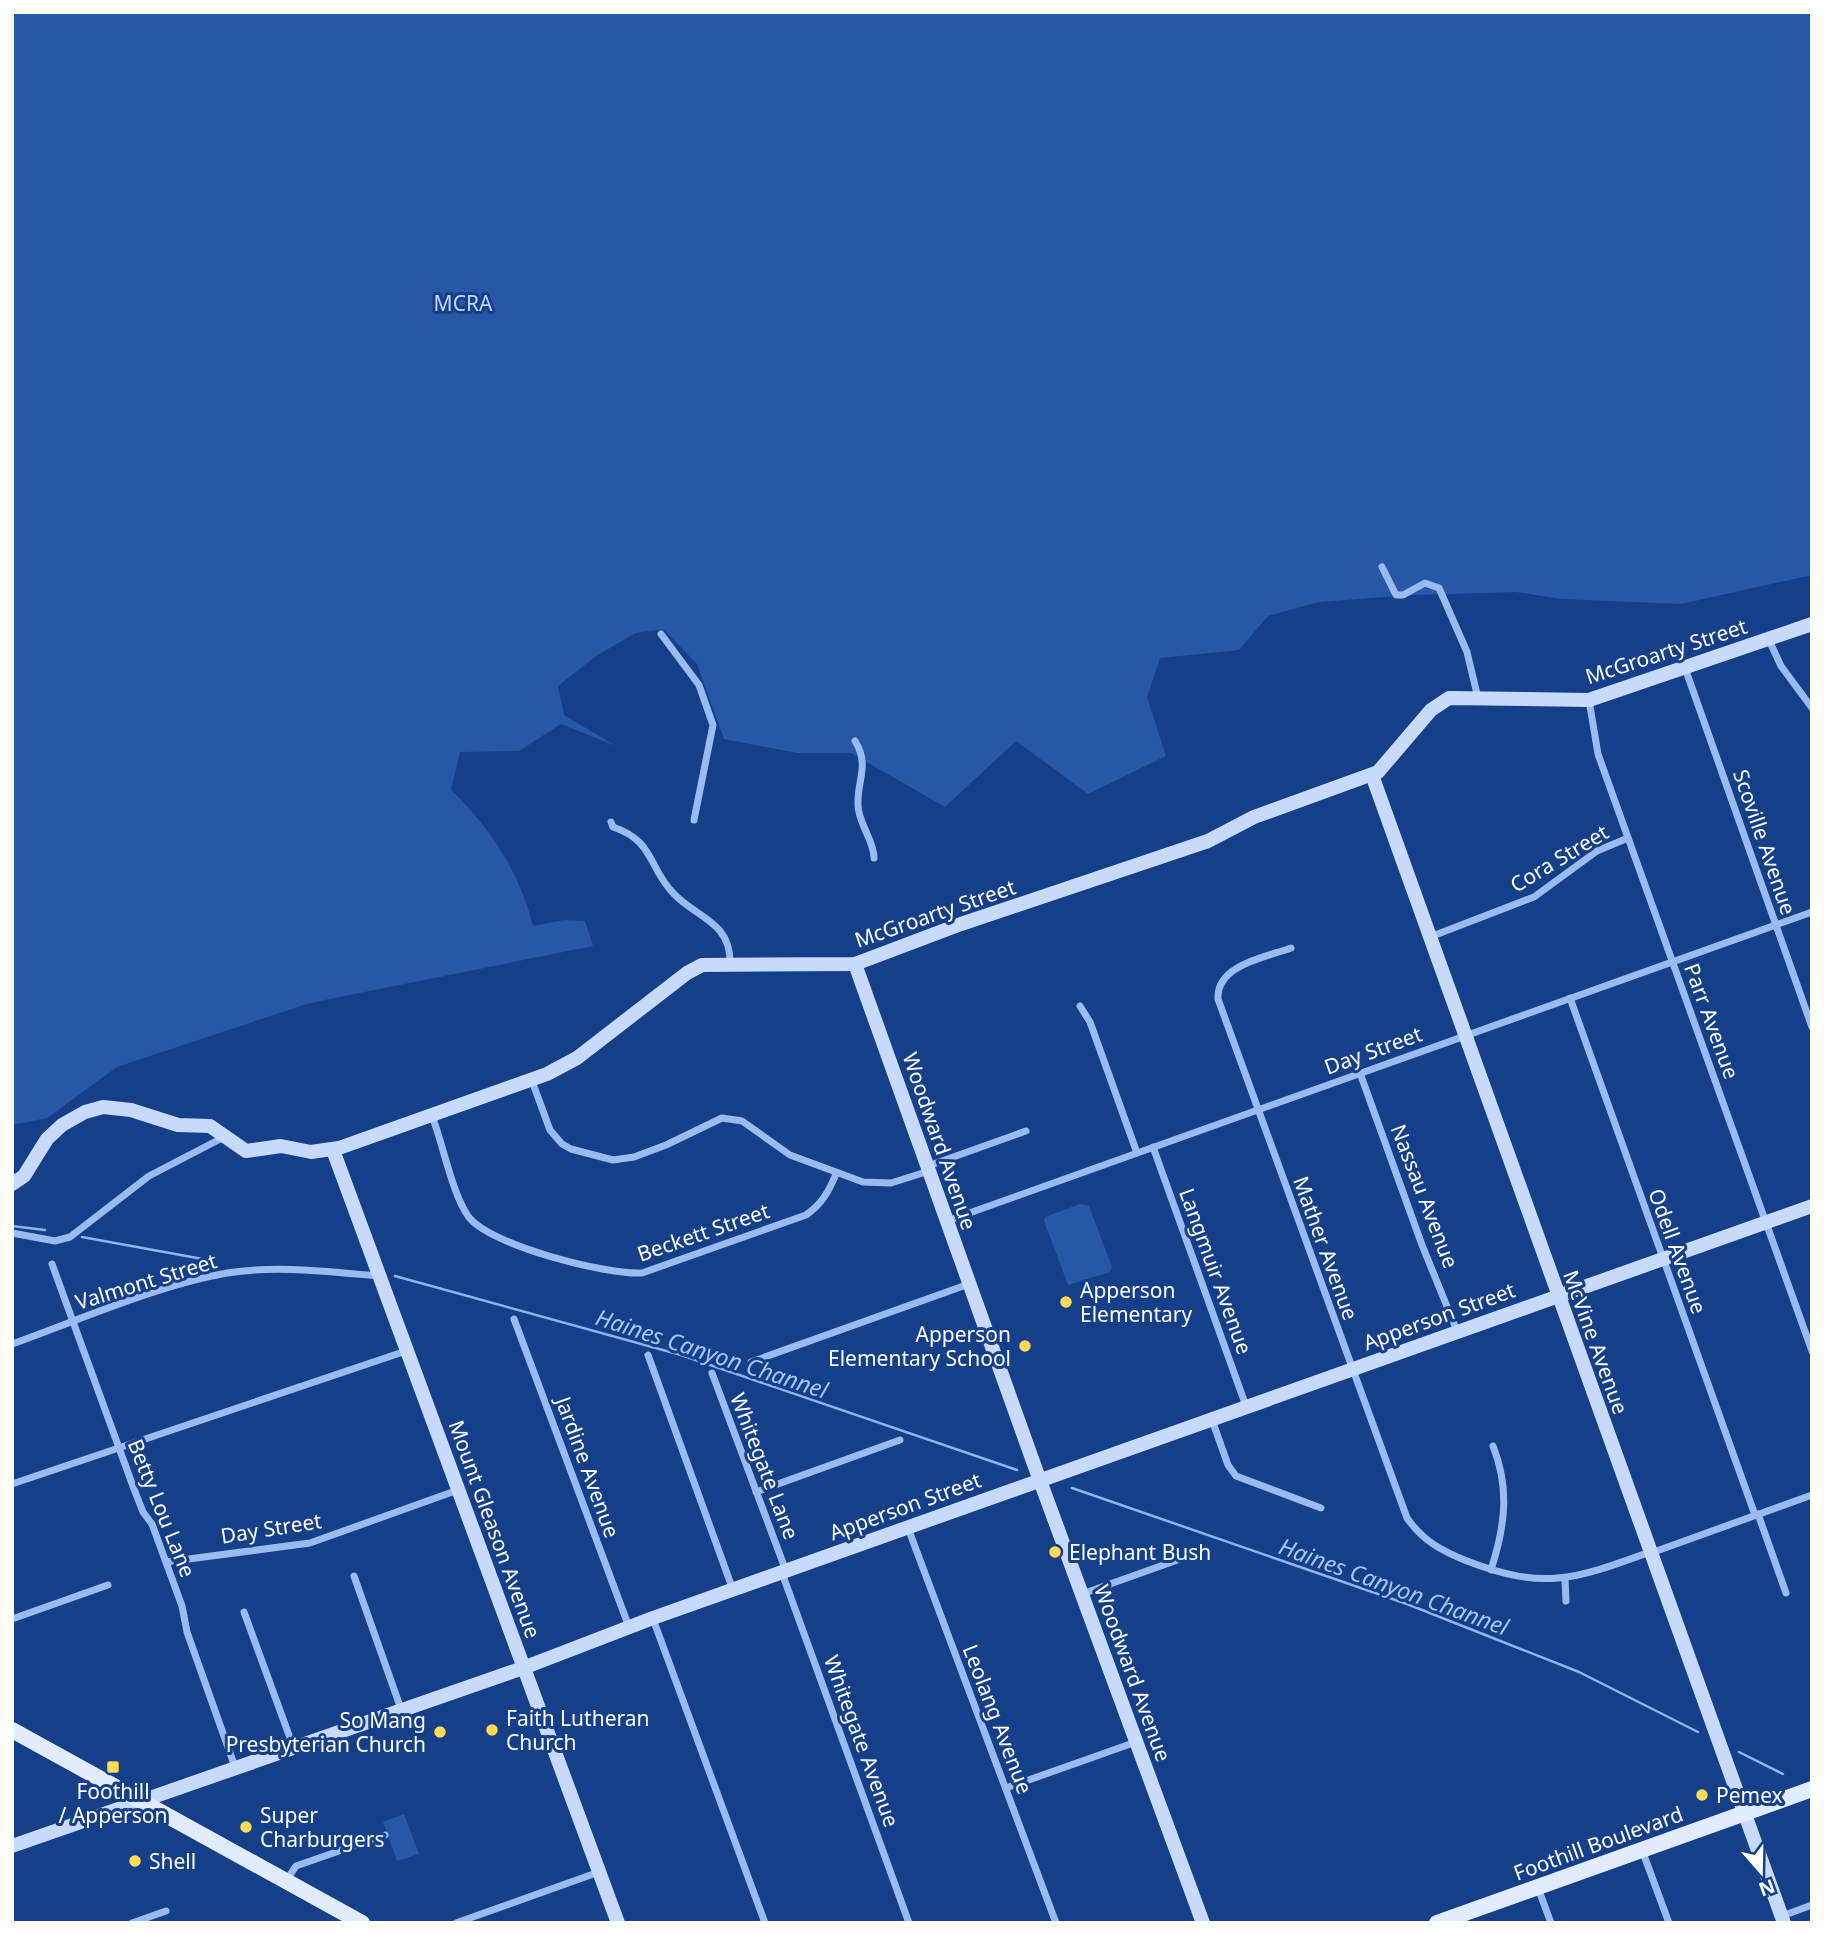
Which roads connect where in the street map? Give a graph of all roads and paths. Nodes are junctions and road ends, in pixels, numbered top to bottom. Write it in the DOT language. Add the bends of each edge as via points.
graph roads {
  1 [pos="1382,567"];
  2 [pos="1812,624"];
  3 [pos="661,634"];
  4 [pos="1769,640"];
  5 [pos="1685,667"];
  6 [pos="1478,698"];
  7 [pos="1589,700"];
  8 [pos="1812,708"];
  9 [pos="855,741"];
  10 [pos="1372,775"];
  11 [pos="694,820"];
  12 [pos="611,822"];
  13 [pos="1628,838"];
  14 [pos="874,858"];
  15 [pos="1812,912"];
  16 [pos="1775,925"];
  17 [pos="1429,937"];
  18 [pos="1292,948"];
  19 [pos="1672,962"];
  20 [pos="730,963"];
  21 [pos="855,964"];
  22 [pos="1570,998"];
  23 [pos="1080,1006"];
  24 [pos="1812,1027"];
  25 [pos="1464,1036"];
  26 [pos="1360,1073"];
  27 [pos="532,1081"];
  28 [pos="1258,1109"];
  29 [pos="432,1116"];
  30 [pos="1026,1131"];
  31 [pos="226,1135"];
  32 [pos="1153,1147"];
  33 [pos="333,1150"];
  34 [pos="1137,1153"];
  35 [pos="928,1169"];
  36 [pos="836,1174"];
  37 [pos="12,1184"];
  38 [pos="1812,1206"];
  39 [pos="946,1221"];
  40 [pos="1765,1222"];
  41 [pos="12,1233"];
  42 [pos="1662,1258"];
  43 [pos="52,1264"];
  44 [pos="378,1276"];
  45 [pos="969,1284"];
  46 [pos="1557,1296"];
  47 [pos="514,1319"];
  48 [pos="74,1322"];
  49 [pos="1457,1331"];
  50 [pos="12,1344"];
  51 [pos="1812,1351"];
  52 [pos="406,1352"];
  53 [pos="648,1355"];
  54 [pos="751,1362"];
  55 [pos="1351,1370"];
  56 [pos="712,1373"];
  57 [pos="1246,1407"];
  58 [pos="1211,1419"];
  59 [pos="900,1440"];
  60 [pos="119,1446"];
  61 [pos="1493,1446"];
  62 [pos="1040,1480"];
  63 [pos="12,1484"];
  64 [pos="458,1490"];
  65 [pos="756,1492"];
  66 [pos="1812,1494"];
  67 [pos="1321,1508"];
  68 [pos="1756,1514"];
  69 [pos="908,1527"];
  70 [pos="1650,1553"];
  71 [pos="1186,1557"];
  72 [pos="166,1562"];
  73 [pos="1491,1570"];
  74 [pos="784,1571"];
  75 [pos="354,1576"];
  76 [pos="1565,1579"];
  77 [pos="108,1585"];
  78 [pos="733,1590"];
  79 [pos="1786,1593"];
  80 [pos="1082,1594"];
  81 [pos="1566,1601"];
  82 [pos="244,1612"];
  83 [pos="653,1618"];
  84 [pos="12,1619"];
  85 [pos="629,1627"];
  86 [pos="523,1668"];
  87 [pos="401,1709"];
  88 [pos="12,1730"];
  89 [pos="1136,1742"];
  90 [pos="293,1746"];
  91 [pos="235,1766"];
  92 [pos="1006,1788"];
  93 [pos="1812,1790"];
  94 [pos="138,1800"];
  95 [pos="1745,1813"];
  96 [pos="384,1835"];
  97 [pos="12,1846"];
  98 [pos="1642,1850"];
  99 [pos="599,1872"];
  100 [pos="286,1881"];
  101 [pos="1538,1887"];
  102 [pos="1812,1906"];
  103 [pos="166,1911"];
  104 [pos="1783,1919"];
  105 [pos="132,1923"];
  106 [pos="362,1923"];
  107 [pos="456,1923"];
  108 [pos="618,1923"];
  109 [pos="765,1923"];
  110 [pos="909,1923"];
  111 [pos="1056,1923"];
  112 [pos="1203,1923"];
  113 [pos="1437,1923"];
  114 [pos="1551,1923"];
  115 [pos="1669,1923"];
  1 -- 6 [label="street" via="1396,595 1425,583 1444,594 1467,652"];
  2 -- 4 [label="street, McGroarty Street"];
  3 -- 11 [label="street" via="699,685 713,725"];
  4 -- 5 [label="street, McGroarty Street"];
  4 -- 8 [label="street" via="1781,666"];
  5 -- 7 [label="street, McGroarty Street"];
  5 -- 16 [label="street, Scoville Avenue"];
  6 -- 7 [label="street, McGroarty Street"];
  6 -- 10 [label="street, McGroarty Street" via="1442,700"];
  7 -- 13 [label="street, Parr Avenue" via="1598,754"];
  9 -- 14 [label="street" via="864,772 858,808"];
  10 -- 17 [label="street, McVine Avenue"];
  10 -- 21 [label="street, McGroarty Street" via="1254,817 1208,841"];
  12 -- 20 [label="street" via="641,841 674,894 723,932"];
  13 -- 17 [label="street, Cora Street" via="1597,851 1534,897"];
  13 -- 19 [label="street, Parr Avenue"];
  15 -- 16 [label="street, Day Street"];
  16 -- 19 [label="street, Day Street"];
  16 -- 24 [label="street, Scoville Avenue"];
  17 -- 25 [label="street, McVine Avenue"];
  18 -- 28 [label="street, Mather Avenue" via="1238,968 1223,981 1218,999"];
  19 -- 22 [label="street, Day Street"];
  19 -- 40 [label="street, Parr Avenue"];
  20 -- 21 [label="street, McGroarty Street"];
  20 -- 27 [label="street, McGroarty Street" via="707,964 687,973 577,1058"];
  21 -- 35 [label="street, Woodward Avenue"];
  22 -- 25 [label="street, Day Street"];
  22 -- 42 [label="street, Odell Avenue"];
  23 -- 34 [label="street" via="1090,1022"];
  25 -- 26 [label="street, Day Street"];
  25 -- 46 [label="street, McVine Avenue"];
  26 -- 28 [label="street, Day Street"];
  26 -- 49 [label="street, Nassau Avenue"];
  27 -- 29 [label="street, McGroarty Street"];
  27 -- 36 [label="street" via="550,1130 571,1149 623,1160 707,1122 730,1119 745,1123 790,1155"];
  28 -- 32 [label="street, Day Street"];
  28 -- 55 [label="street, Mather Avenue"];
  29 -- 33 [label="street, McGroarty Street"];
  29 -- 36 [label="street, Beckett Street" via="465,1211 482,1231 501,1241 615,1273 642,1273 806,1215 817,1207"];
  30 -- 35 [label="street"];
  31 -- 33 [label="street, McGroarty Street" via="239,1148 252,1152 285,1146 311,1152"];
  31 -- 37 [label="street, McGroarty Street" via="210,1126 178,1125 131,1110 95,1109 54,1132 24,1176"];
  31 -- 41 [label="street" via="149,1176 70,1237 55,1241"];
  32 -- 34 [label="street, Day Street"];
  32 -- 57 [label="street, Langmuir Avenue"];
  33 -- 44 [label="street, Mount Gleason Avenue"];
  34 -- 39 [label="street, Day Street"];
  35 -- 36 [label="street" via="881,1184"];
  35 -- 39 [label="street, Woodward Avenue"];
  38 -- 40 [label="street, Apperson Street"];
  39 -- 45 [label="street, Woodward Avenue"];
  40 -- 42 [label="street, Apperson Street"];
  40 -- 51 [label="street, Parr Avenue"];
  42 -- 46 [label="street, Apperson Street"];
  42 -- 68 [label="street, Odell Avenue"];
  43 -- 48 [label="street, Betty Lou Lane"];
  44 -- 48 [label="street, Valmont Street" via="230,1273"];
  44 -- 52 [label="street, Mount Gleason Avenue"];
  45 -- 54 [label="street"];
  45 -- 62 [label="street, Woodward Avenue"];
  46 -- 49 [label="street, Apperson Street"];
  46 -- 70 [label="street, McVine Avenue"];
  47 -- 85 [label="street, Jardine Avenue"];
  48 -- 50 [label="street, Valmont Street"];
  48 -- 60 [label="street, Betty Lou Lane"];
  49 -- 55 [label="street, Apperson Street"];
  52 -- 60 [label="street"];
  52 -- 64 [label="street, Mount Gleason Avenue"];
  53 -- 78 [label="street"];
  55 -- 57 [label="street, Apperson Street"];
  55 -- 73 [label="street, Mather Avenue" via="1407,1518 1421,1536 1440,1549"];
  56 -- 65 [label="street, Whitegate Lane"];
  57 -- 58 [label="street, Apperson Street"];
  58 -- 62 [label="street, Apperson Street"];
  58 -- 67 [label="street" via="1236,1476"];
  59 -- 65 [label="street"];
  60 -- 63 [label="street"];
  60 -- 72 [label="street, Betty Lou Lane"];
  61 -- 73 [label="street" via="1505,1503"];
  62 -- 69 [label="street, Apperson Street"];
  62 -- 80 [label="street, Woodward Avenue"];
  64 -- 72 [label="street, Day Street" via="310,1543"];
  64 -- 86 [label="street, Mount Gleason Avenue"];
  65 -- 74 [label="street, Whitegate Lane"];
  66 -- 68 [label="street, Mather Avenue"];
  68 -- 70 [label="street, Mather Avenue"];
  68 -- 79 [label="street, Odell Avenue"];
  69 -- 74 [label="street, Apperson Street"];
  69 -- 92 [label="street, Leolang Avenue"];
  70 -- 76 [label="street, Mather Avenue"];
  70 -- 95 [label="street, McVine Avenue"];
  71 -- 80 [label="street"];
  72 -- 91 [label="street, Betty Lou Lane"];
  73 -- 76 [label="street, Mather Avenue" via="1525,1578"];
  74 -- 78 [label="street, Apperson Street"];
  74 -- 110 [label="street, Whitegate Avenue"];
  75 -- 87 [label="street"];
  76 -- 81 [label="street"];
  77 -- 84 [label="street"];
  78 -- 83 [label="street, Apperson Street"];
  80 -- 89 [label="street, Woodward Avenue"];
  82 -- 90 [label="street"];
  83 -- 85 [label="street, Apperson Street"];
  83 -- 109 [label="street"];
  85 -- 86 [label="street, Apperson Street"];
  86 -- 87 [label="street, Apperson Street"];
  86 -- 99 [label="street, Mount Gleason Avenue"];
  87 -- 90 [label="street, Apperson Street"];
  88 -- 94 [label="main road"];
  89 -- 92 [label="street"];
  89 -- 112 [label="street, Woodward Avenue"];
  90 -- 91 [label="street, Apperson Street"];
  91 -- 94 [label="street, Apperson Street"];
  92 -- 111 [label="street, Leolang Avenue"];
  93 -- 95 [label="main road, Foothill Boulevard"];
  94 -- 97 [label="street, Apperson Street"];
  94 -- 100 [label="main road"];
  95 -- 98 [label="main road, Foothill Boulevard"];
  95 -- 104 [label="street, McVine Avenue"];
  96 -- 100 [label="street" via="296,1866"];
  98 -- 101 [label="main road, Foothill Boulevard"];
  98 -- 115 [label="street"];
  99 -- 107 [label="street"];
  99 -- 108 [label="street, Mount Gleason Avenue"];
  100 -- 106 [label="main road"];
  101 -- 113 [label="main road, Foothill Boulevard"];
  101 -- 114 [label="street"];
  102 -- 104 [label="street"];
  103 -- 105 [label="street"];
}
